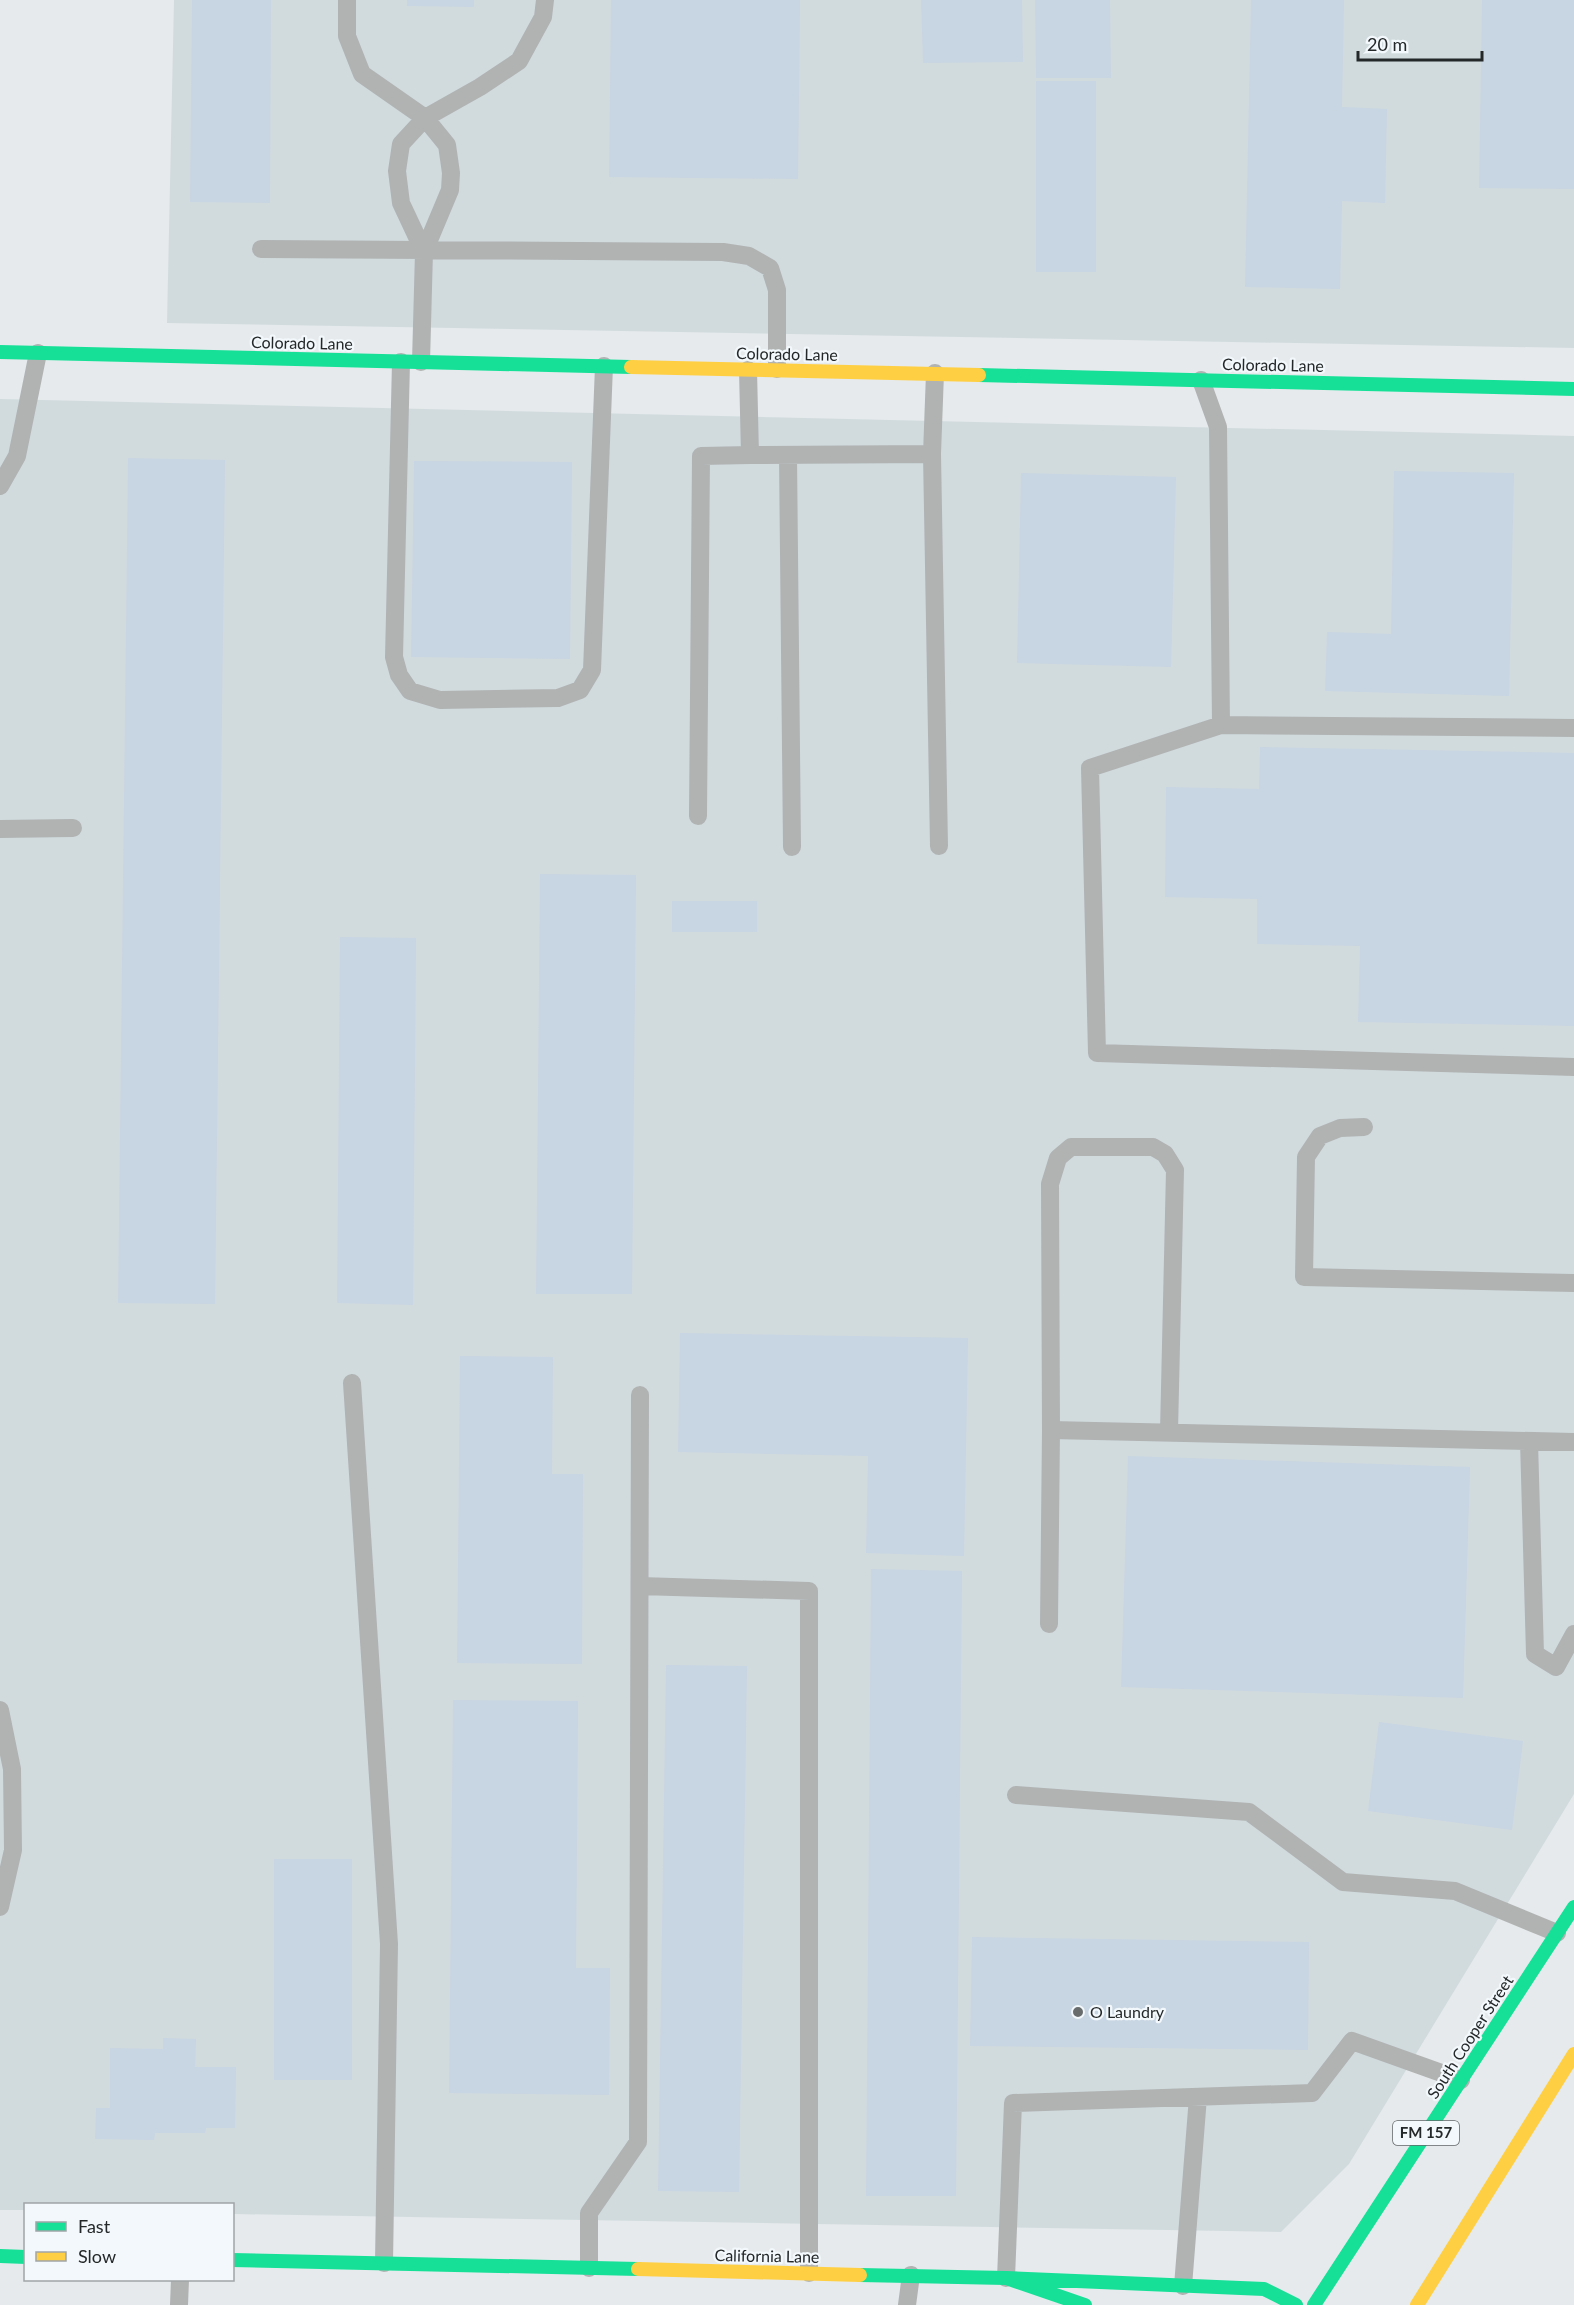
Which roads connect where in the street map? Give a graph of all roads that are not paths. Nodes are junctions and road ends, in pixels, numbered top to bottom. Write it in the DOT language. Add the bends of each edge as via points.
graph roads {
  1 [pos="347,0"];
  2 [pos="545,0"];
  3 [pos="425,118"];
  4 [pos="261,249"];
  5 [pos="424,252"];
  6 [pos="0,352"];
  7 [pos="38,353"];
  8 [pos="402,362"];
  9 [pos="421,362"];
  10 [pos="604,366"];
  11 [pos="777,369"];
  12 [pos="748,370"];
  13 [pos="935,373"];
  14 [pos="1201,380"];
  15 [pos="1574,389"];
  16 [pos="932,454"];
  17 [pos="750,455"];
  18 [pos="788,455"];
  19 [pos="0,486"];
  20 [pos="1221,725"];
  21 [pos="1574,728"];
  22 [pos="698,816"];
  23 [pos="73,828"];
  24 [pos="0,829"];
  25 [pos="939,846"];
  26 [pos="792,847"];
  27 [pos="1574,1067"];
  28 [pos="1364,1127"];
  29 [pos="1574,1282"];
  30 [pos="352,1383"];
  31 [pos="640,1395"];
  32 [pos="1052,1431"];
  33 [pos="1169,1432"];
  34 [pos="1529,1441"];
  35 [pos="1574,1442"];
  36 [pos="640,1586"];
  37 [pos="1049,1624"];
  38 [pos="1574,1634"];
  39 [pos="0,1710"];
  40 [pos="1016,1795"];
  41 [pos="0,1907"];
  42 [pos="1574,1907"];
  43 [pos="1557,1933"];
  44 [pos="1574,2054"];
  45 [pos="1461,2080"];
  46 [pos="1198,2097"];
  47 [pos="0,2256"];
  48 [pos="24,2257"];
  49 [pos="234,2260"];
  50 [pos="384,2263"];
  51 [pos="589,2268"];
  52 [pos="809,2273"];
  53 [pos="912,2276"];
  54 [pos="1006,2278"];
  55 [pos="180,2281"];
  56 [pos="1183,2286"];
  57 [pos="179,2305"];
  58 [pos="907,2305"];
  59 [pos="1085,2305"];
  60 [pos="1296,2305"];
  61 [pos="1314,2305"];
  62 [pos="1417,2305"];
  1 -- 3 [label="lane" via="347,36 362,74"];
  2 -- 3 [label="lane" via="543,17 519,61"];
  3 -- 5 [label="lane" via="447,145 452,173 450,190"];
  3 -- 5 [label="lane" via="401,144 397,171 402,204"];
  4 -- 5 [label="lane"];
  5 -- 9 [label="lane"];
  5 -- 11 [label="lane" via="723,252 749,256 770,268 777,290"];
  6 -- 7 [label="street, Colorado Lane"];
  7 -- 8 [label="street, Colorado Lane"];
  7 -- 19 [label="lane" via="17,456"];
  8 -- 9 [label="street, Colorado Lane"];
  8 -- 10 [label="lane" via="394,657 399,675 410,691 440,700 558,698 580,690 592,670"];
  9 -- 10 [label="street, Colorado Lane"];
  10 -- 12 [label="street, Colorado Lane"];
  11 -- 12 [label="street, Colorado Lane"];
  11 -- 13 [label="street, Colorado Lane"];
  12 -- 17 [label="lane"];
  13 -- 14 [label="street, Colorado Lane"];
  13 -- 16 [label="lane"];
  14 -- 15 [label="street, Colorado Lane"];
  14 -- 20 [label="lane" via="1218,428"];
  16 -- 18 [label="lane"];
  16 -- 25 [label="lane"];
  17 -- 18 [label="lane"];
  17 -- 22 [label="lane" via="701,456"];
  18 -- 26 [label="lane"];
  20 -- 21 [label="lane"];
  20 -- 27 [label="lane" via="1090,768 1097,1053"];
  23 -- 24 [label="lane"];
  28 -- 29 [label="lane" via="1340,1128 1320,1136 1306,1157 1304,1277"];
  30 -- 50 [label="lane" via="389,1944"];
  31 -- 36 [label="lane"];
  32 -- 33 [label="lane"];
  32 -- 33 [label="lane" via="1050,1184 1058,1158 1071,1147 1153,1147 1165,1154 1175,1170"];
  32 -- 37 [label="lane"];
  33 -- 34 [label="lane"];
  34 -- 35 [label="lane"];
  34 -- 38 [label="lane" via="1535,1654 1556,1667"];
  36 -- 51 [label="lane" via="638,2142 589,2213"];
  36 -- 52 [label="lane" via="809,1591"];
  39 -- 41 [label="lane" via="12,1769 14,1850"];
  40 -- 43 [label="lane" via="1249,1812 1342,1882 1455,1892"];
  42 -- 43 [label="street, South Cooper Street / FM 157"];
  43 -- 45 [label="street, South Cooper Street / FM 157"];
  44 -- 62 [label="street"];
  45 -- 46 [label="lane" via="1352,2041 1312,2093"];
  45 -- 61 [label="street, South Cooper Street / FM 157"];
  46 -- 54 [label="lane" via="1012,2103"];
  46 -- 56 [label="lane"];
  47 -- 48 [label="street"];
  49 -- 50 [label="street, California Lane"];
  50 -- 51 [label="street, California Lane"];
  51 -- 52 [label="street, California Lane"];
  52 -- 53 [label="street, California Lane"];
  53 -- 54 [label="street, California Lane"];
  53 -- 58 [label="lane"];
  54 -- 56 [label="street, California Lane"];
  54 -- 59 [label="street"];
  55 -- 57 [label="lane"];
  56 -- 60 [label="street, California Lane" via="1263,2289"];
}
